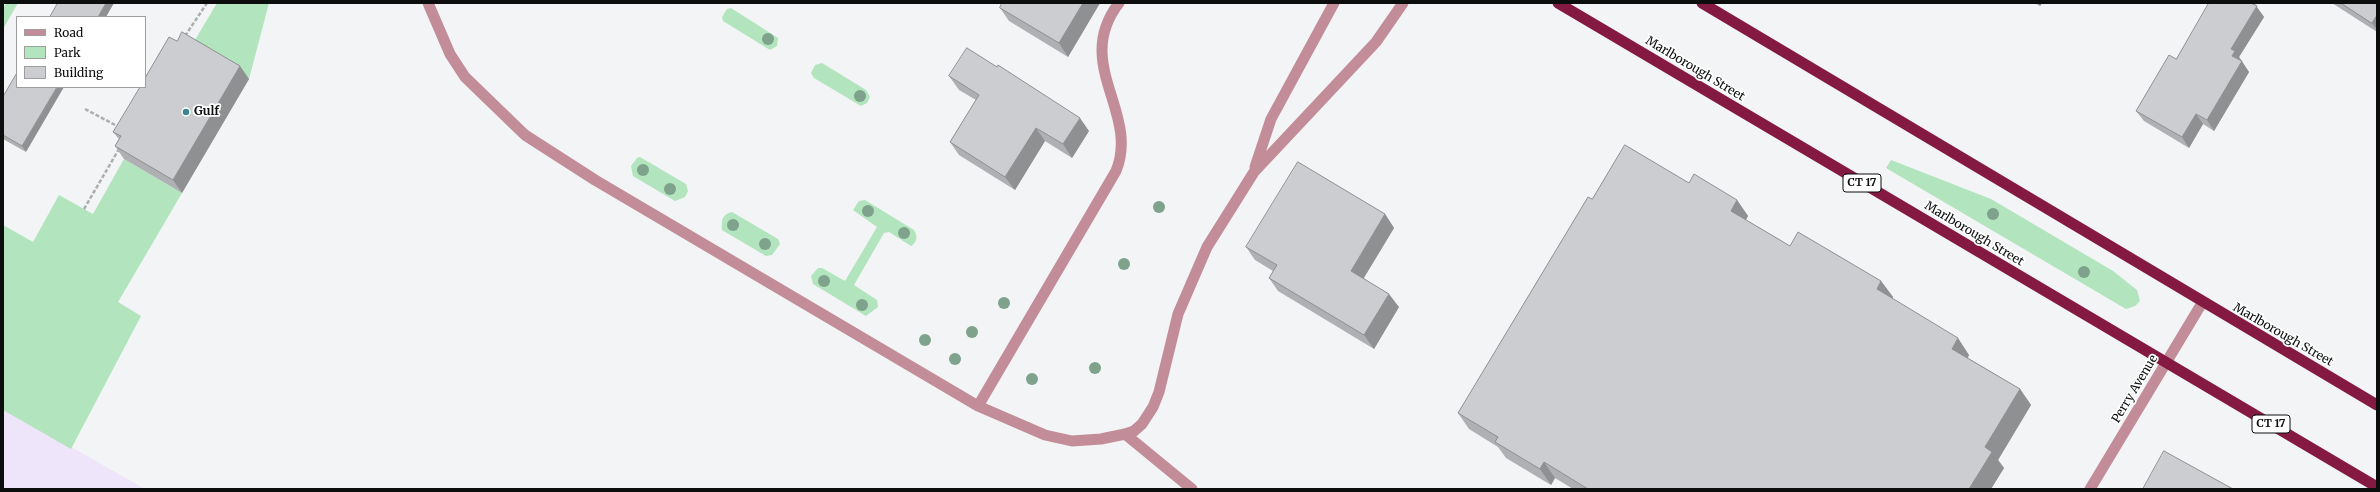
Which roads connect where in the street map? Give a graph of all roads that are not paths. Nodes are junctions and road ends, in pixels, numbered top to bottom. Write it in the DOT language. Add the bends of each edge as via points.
graph roads {
  1 [pos="428,3"];
  2 [pos="1119,3"];
  3 [pos="1334,3"];
  4 [pos="1403,3"];
  5 [pos="1558,3"];
  6 [pos="1702,3"];
  7 [pos="1254,172"];
  8 [pos="2202,303"];
  9 [pos="2166,362"];
  10 [pos="2377,405"];
  11 [pos="978,406"];
  12 [pos="1125,434"];
  13 [pos="2377,487"];
  14 [pos="1192,489"];
  15 [pos="2090,489"];
  1 -- 11 [label="street" via="450,54 465,77 525,135 595,180"];
  2 -- 11 [label="street" via="1108,22 1102,52 1106,82 1123,137 1122,159"];
  3 -- 7 [label="street" via="1271,119"];
  4 -- 7 [label="street" via="1372,47"];
  5 -- 9 [label="highway, Marlborough Street / CT 17"];
  6 -- 8 [label="highway, Marlborough Street"];
  7 -- 12 [label="street" via="1207,247 1185,293 1153,407 1142,424"];
  8 -- 9 [label="street, Perry Avenue"];
  8 -- 10 [label="highway, Marlborough Street"];
  9 -- 13 [label="highway, Marlborough Street / CT 17"];
  9 -- 15 [label="street, Perry Avenue"];
  11 -- 12 [label="street" via="1045,435 1072,441"];
  12 -- 14 [label="street"];
}
